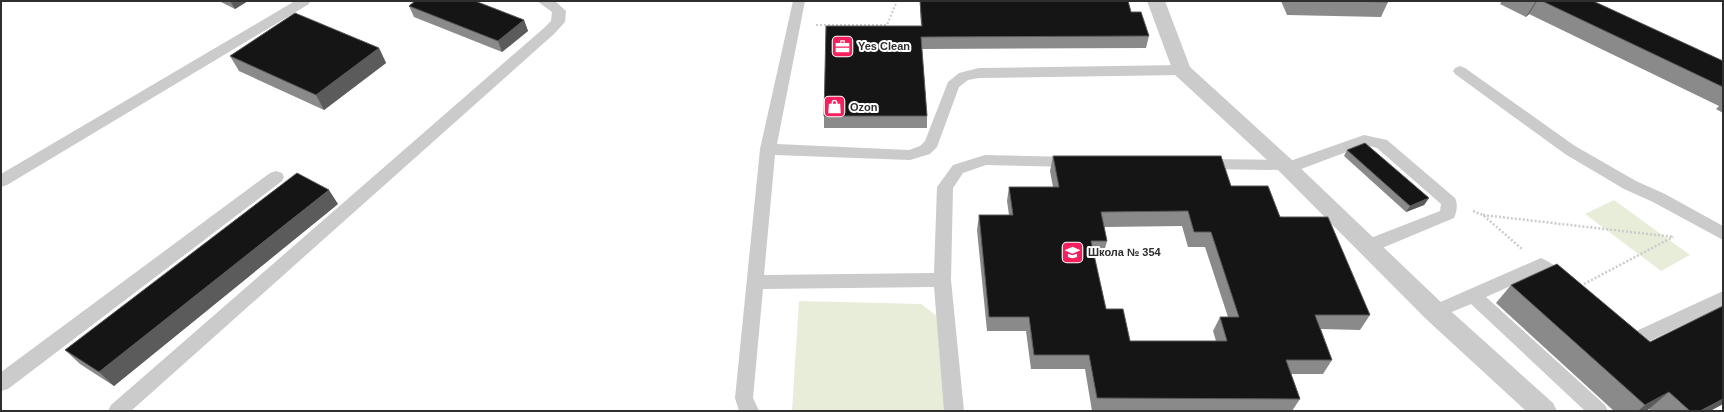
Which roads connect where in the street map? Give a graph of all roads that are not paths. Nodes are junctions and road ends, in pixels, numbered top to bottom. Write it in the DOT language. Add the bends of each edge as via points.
graph roads {
  1 [pos="304,1"];
  2 [pos="543,1"];
  3 [pos="799,1"];
  4 [pos="1156,1"];
  5 [pos="1181,70"];
  6 [pos="1460,71"];
  7 [pos="768,149"];
  8 [pos="1088,162"];
  9 [pos="1190,163"];
  10 [pos="1286,166"];
  11 [pos="276,177"];
  12 [pos="1,181"];
  13 [pos="1723,234"];
  14 [pos="1369,246"];
  15 [pos="942,280"];
  16 [pos="755,282"];
  17 [pos="1571,291"];
  18 [pos="1473,295"];
  19 [pos="1723,298"];
  20 [pos="1435,312"];
  21 [pos="1613,327"];
  22 [pos="1,383"];
  23 [pos="118,411"];
  24 [pos="749,411"];
  25 [pos="954,411"];
  26 [pos="1544,411"];
  27 [pos="1598,411"];
  1 -- 12 [label="lane"];
  2 -- 23 [label="lane" via="559,11 558,22 549,31"];
  3 -- 7 [label="lane"];
  4 -- 5 [label="street"];
  5 -- 7 [label="lane" via="979,73 964,76 953,85 932,143 925,150 910,155"];
  5 -- 10 [label="street"];
  6 -- 13 [label="lane" via="1570,150"];
  7 -- 16 [label="lane"];
  8 -- 15 [label="lane" via="985,160 958,169 945,187"];
  9 -- 10 [label="lane"];
  10 -- 14 [label="street"];
  10 -- 14 [label="lane" via="1364,140 1382,144 1449,202 1448,214"];
  11 -- 22 [label="lane"];
  14 -- 20 [label="street"];
  15 -- 16 [label="lane"];
  15 -- 25 [label="lane"];
  16 -- 24 [label="lane" via="744,398"];
  17 -- 18 [label="lane" via="1541,265"];
  18 -- 20 [label="lane"];
  18 -- 27 [label="lane"];
  19 -- 21 [label="lane" via="1631,342"];
  20 -- 26 [label="street"];
}
